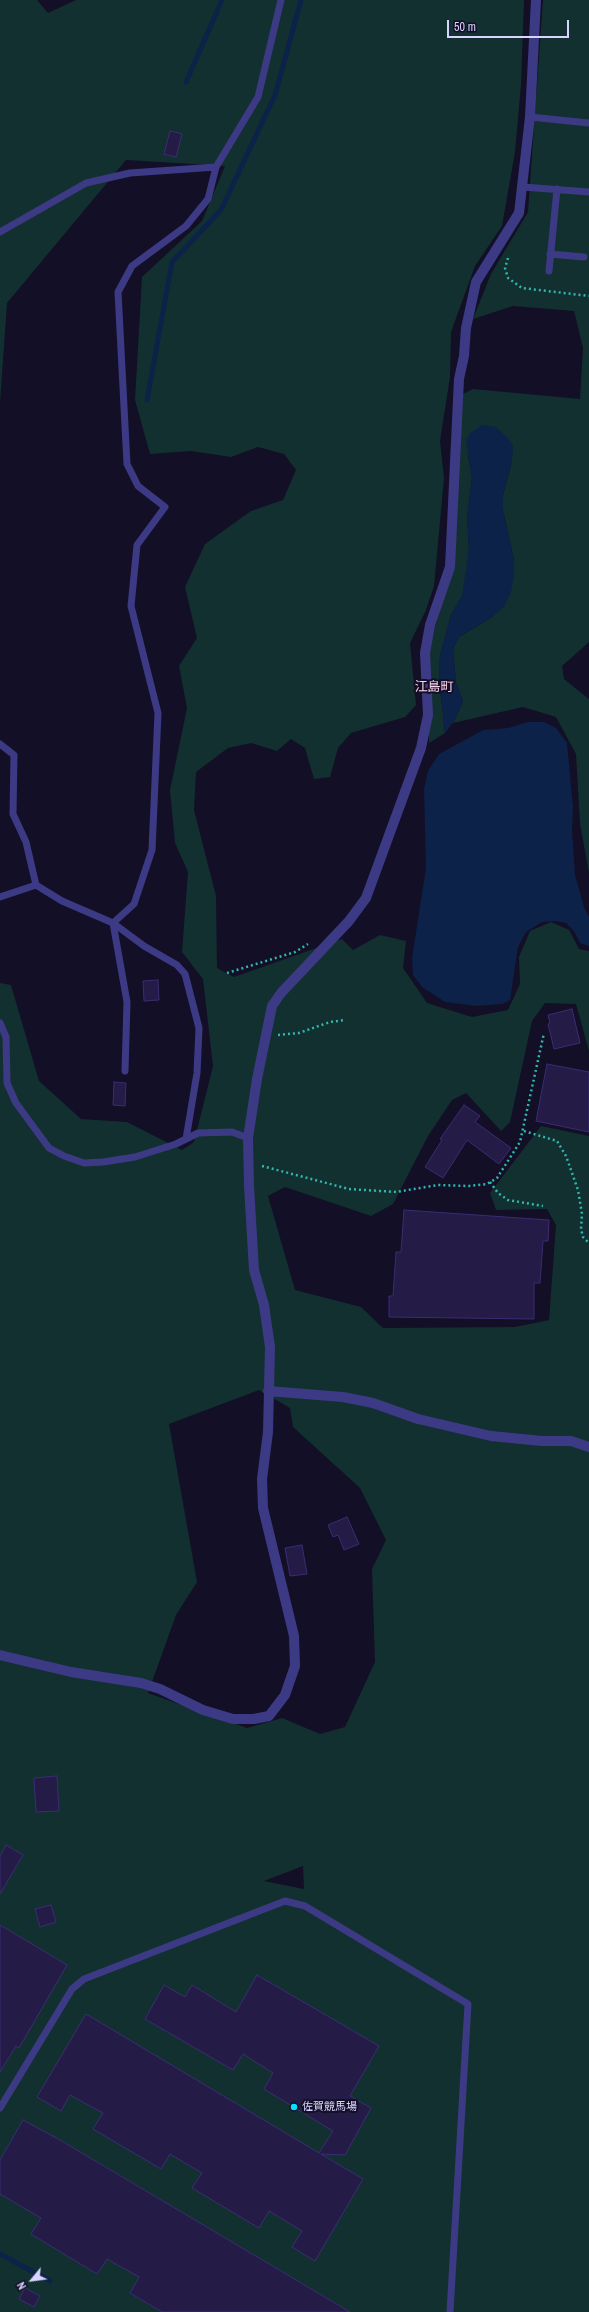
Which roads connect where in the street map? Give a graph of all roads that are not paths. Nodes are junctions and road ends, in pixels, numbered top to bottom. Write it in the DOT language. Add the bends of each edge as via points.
graph roads {
  1 [pos="281,0"];
  2 [pos="536,0"];
  3 [pos="530,117"];
  4 [pos="589,123"];
  5 [pos="216,167"];
  6 [pos="523,187"];
  7 [pos="557,189"];
  8 [pos="589,192"];
  9 [pos="0,232"];
  10 [pos="550,254"];
  11 [pos="584,257"];
  12 [pos="549,271"];
  13 [pos="0,744"];
  14 [pos="36,885"];
  15 [pos="0,896"];
  16 [pos="112,923"];
  17 [pos="0,1022"];
  18 [pos="125,1071"];
  19 [pos="248,1138"];
  20 [pos="186,1139"];
  21 [pos="268,1391"];
  22 [pos="589,1447"];
  23 [pos="0,1655"];
  24 [pos="0,2108"];
  25 [pos="450,2312"];
  1 -- 5 [label="lane" via="258,97"];
  2 -- 3 [label="street"];
  3 -- 4 [label="lane"];
  3 -- 6 [label="street"];
  5 -- 9 [label="lane" via="130,173 86,183"];
  5 -- 16 [label="lane" via="208,199 186,226 132,266 118,292 127,464 138,486 165,507 137,545 131,606 158,713 152,850 134,904"];
  6 -- 7 [label="lane"];
  6 -- 19 [label="street" via="519,213 476,282 466,328 458,401 450,567 430,625 425,653 428,715 421,748 366,898 349,921 281,993 272,1006"];
  7 -- 8 [label="lane"];
  7 -- 10 [label="lane"];
  10 -- 11 [label="lane"];
  10 -- 12 [label="lane"];
  13 -- 14 [label="lane" via="14,755 13,814 26,842"];
  14 -- 15 [label="lane"];
  14 -- 16 [label="lane" via="62,901"];
  16 -- 18 [label="lane" via="127,1002"];
  16 -- 20 [label="lane" via="177,965 185,974 199,1028 197,1073"];
  17 -- 20 [label="lane" via="6,1037 7,1083 16,1103 48,1148 84,1163 103,1162 135,1157"];
  19 -- 20 [label="lane" via="232,1132 198,1133"];
  19 -- 21 [label="street" via="254,1270 264,1305 270,1347"];
  21 -- 22 [label="street" via="343,1397 373,1403 418,1419 491,1436 571,1441"];
  21 -- 23 [label="street" via="268,1432 262,1479 263,1508 294,1636 294,1666 285,1695 269,1716 233,1719 203,1710 160,1689 141,1683 71,1672"];
  24 -- 25 [label="lane" via="72,1989 84,1979 285,1901 305,1906 468,2004"];
}
